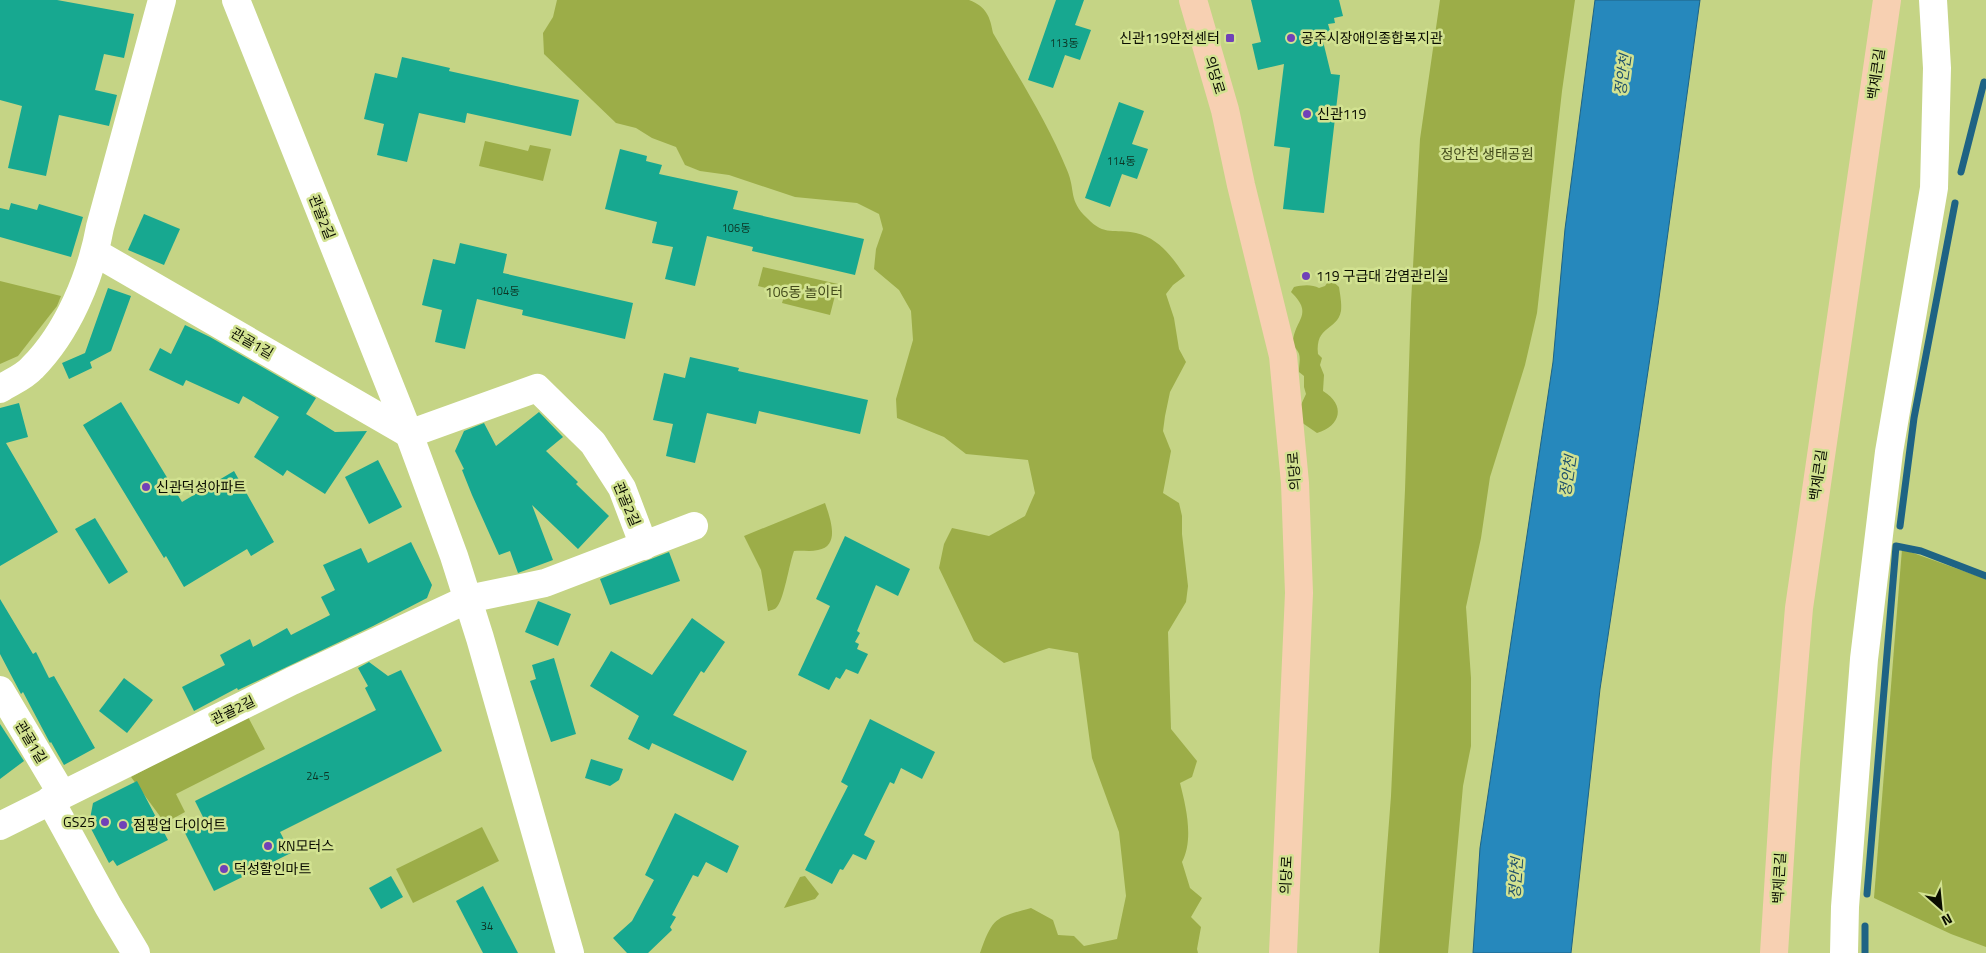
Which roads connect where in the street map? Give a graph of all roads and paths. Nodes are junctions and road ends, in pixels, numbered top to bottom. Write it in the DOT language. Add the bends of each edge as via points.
graph roads {
  1 [pos="162,0"];
  2 [pos="236,0"];
  3 [pos="1193,0"];
  4 [pos="1887,0"];
  5 [pos="1933,0"];
  6 [pos="1949,0"];
  7 [pos="1937,68"];
  8 [pos="96,252"];
  9 [pos="0,388"];
  10 [pos="409,434"];
  11 [pos="694,526"];
  12 [pos="644,546"];
  13 [pos="468,599"];
  14 [pos="0,690"];
  15 [pos="56,797"];
  16 [pos="0,826"];
  17 [pos="136,953"];
  18 [pos="570,953"];
  19 [pos="1283,953"];
  20 [pos="1774,953"];
  21 [pos="1844,953"];
  1 -- 8 [label="street"];
  2 -- 10 [label="street, 관골2길"];
  3 -- 19 [label="main road, 의당로" via="1225,110 1284,366 1295,483 1299,593"];
  4 -- 20 [label="main road, 백제큰길" via="1799,608"];
  5 -- 7 [label="street"];
  6 -- 7 [label="street"];
  7 -- 21 [label="street" via="1934,188 1890,452 1864,659"];
  8 -- 9 [label="street" via="80,296 52,345 31,369"];
  8 -- 10 [label="street, 관골1길"];
  10 -- 12 [label="street, 관골2길" via="537,388 593,443 622,488"];
  10 -- 13 [label="street, 관골2길"];
  11 -- 12 [label="street, 관골2길"];
  12 -- 13 [label="street, 관골2길" via="546,583"];
  13 -- 15 [label="street, 관골2길"];
  13 -- 18 [label="street, 관골2길"];
  14 -- 15 [label="street, 관골1길"];
  15 -- 16 [label="street, 관골2길"];
  15 -- 17 [label="street, 관골1길" via="108,906"];
}
